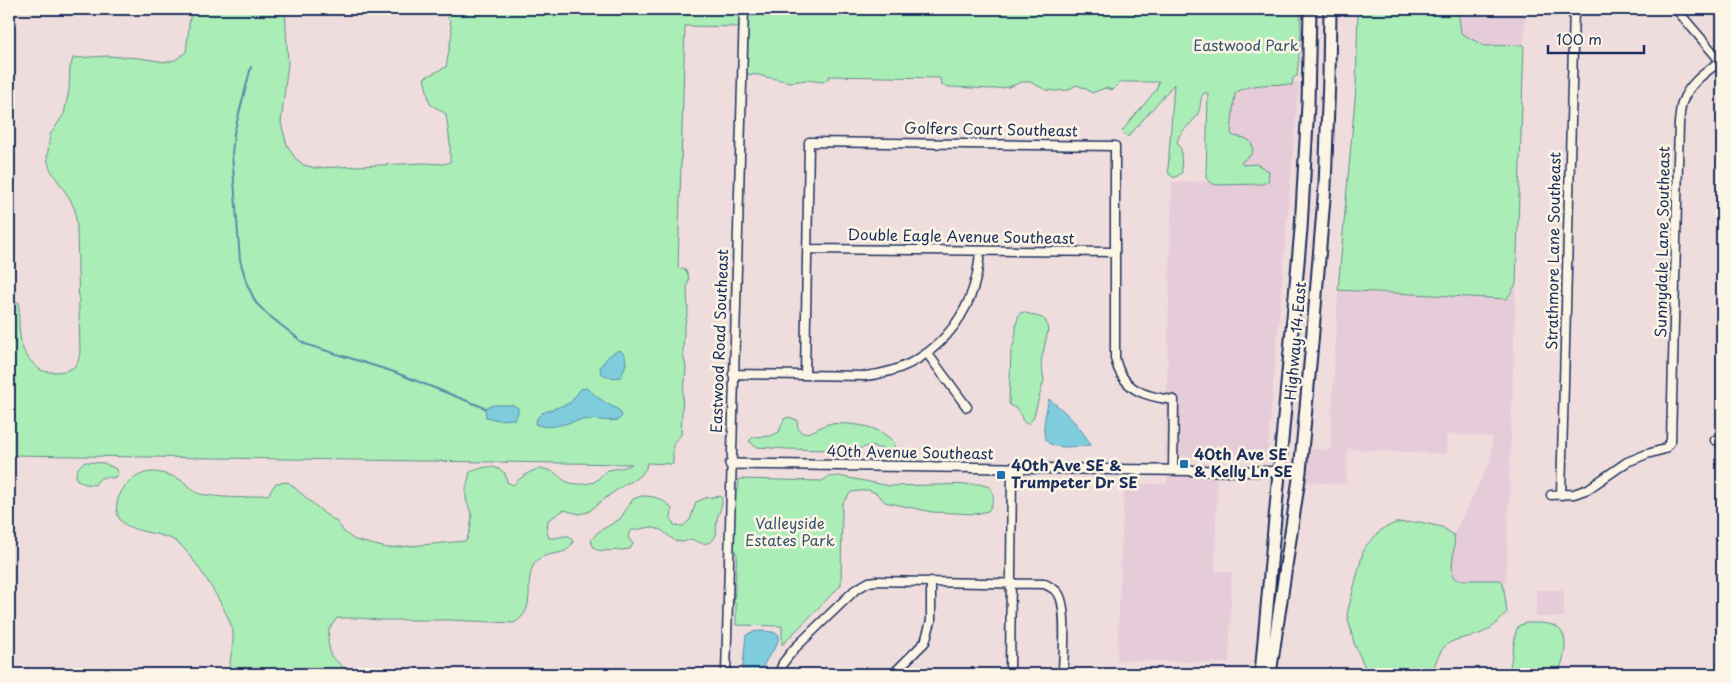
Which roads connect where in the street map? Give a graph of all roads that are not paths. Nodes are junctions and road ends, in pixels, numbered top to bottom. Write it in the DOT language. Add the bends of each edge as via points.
graph roads {
  1 [pos="744,9"];
  2 [pos="1310,9"];
  3 [pos="1330,9"];
  4 [pos="1574,9"];
  5 [pos="1676,9"];
  6 [pos="1722,61"];
  7 [pos="807,249"];
  8 [pos="980,251"];
  9 [pos="1114,252"];
  10 [pos="927,353"];
  11 [pos="733,374"];
  12 [pos="805,375"];
  13 [pos="967,407"];
  14 [pos="730,464"];
  15 [pos="1012,468"];
  16 [pos="1173,470"];
  17 [pos="1279,472"];
  18 [pos="1300,472"];
  19 [pos="1551,495"];
  20 [pos="1561,495"];
  21 [pos="931,581"];
  22 [pos="1012,582"];
  23 [pos="726,674"];
  24 [pos="779,674"];
  25 [pos="893,674"];
  26 [pos="1010,674"];
  27 [pos="1063,674"];
  28 [pos="1261,674"];
  29 [pos="1270,674"];
  1 -- 11 [label="street, Eastwood Road Southeast"];
  2 -- 17 [label="main road, Highway 14 East" via="1304,185"];
  3 -- 18 [label="main road, Highway 14 East" via="1325,186"];
  4 -- 20 [label="street, Strathmore Lane Southeast"];
  5 -- 6 [label="street"];
  6 -- 20 [label="street, Sunnydale Lane Southeast" via="1690,89 1682,102 1680,116 1671,441 1665,449 1627,462 1588,489"];
  7 -- 8 [label="street, Double Eagle Avenue Southeast"];
  7 -- 9 [label="street, Golfers Court Southeast" via="809,142 1115,146"];
  7 -- 12 [label="street, Golfers Court Southeast"];
  8 -- 9 [label="street, Double Eagle Avenue Southeast"];
  8 -- 10 [label="street" via="975,284 966,308 953,328"];
  9 -- 16 [label="street, Golfers Court Southeast" via="1116,365 1124,379 1138,391 1174,400"];
  10 -- 12 [label="street" via="905,366 883,373 865,376"];
  10 -- 13 [label="street"];
  11 -- 12 [label="street"];
  11 -- 14 [label="street, Eastwood Road Southeast"];
  14 -- 15 [label="street, 40th Avenue Southeast"];
  14 -- 23 [label="street, Eastwood Road Southeast"];
  15 -- 16 [label="street, 40th Avenue Southeast"];
  15 -- 22 [label="street"];
  16 -- 17 [label="street, 40th Avenue Southeast"];
  17 -- 18 [label="street, 40th Avenue Southeast"];
  17 -- 28 [label="main road, Highway 14 East"];
  18 -- 29 [label="main road, Highway 14 East"];
  19 -- 20 [label="street"];
  21 -- 22 [label="street"];
  21 -- 24 [label="street" via="876,581 862,585 794,649"];
  21 -- 25 [label="street" via="931,621 925,642"];
  22 -- 26 [label="street"];
  22 -- 27 [label="street" via="1045,584 1063,602"];
}
